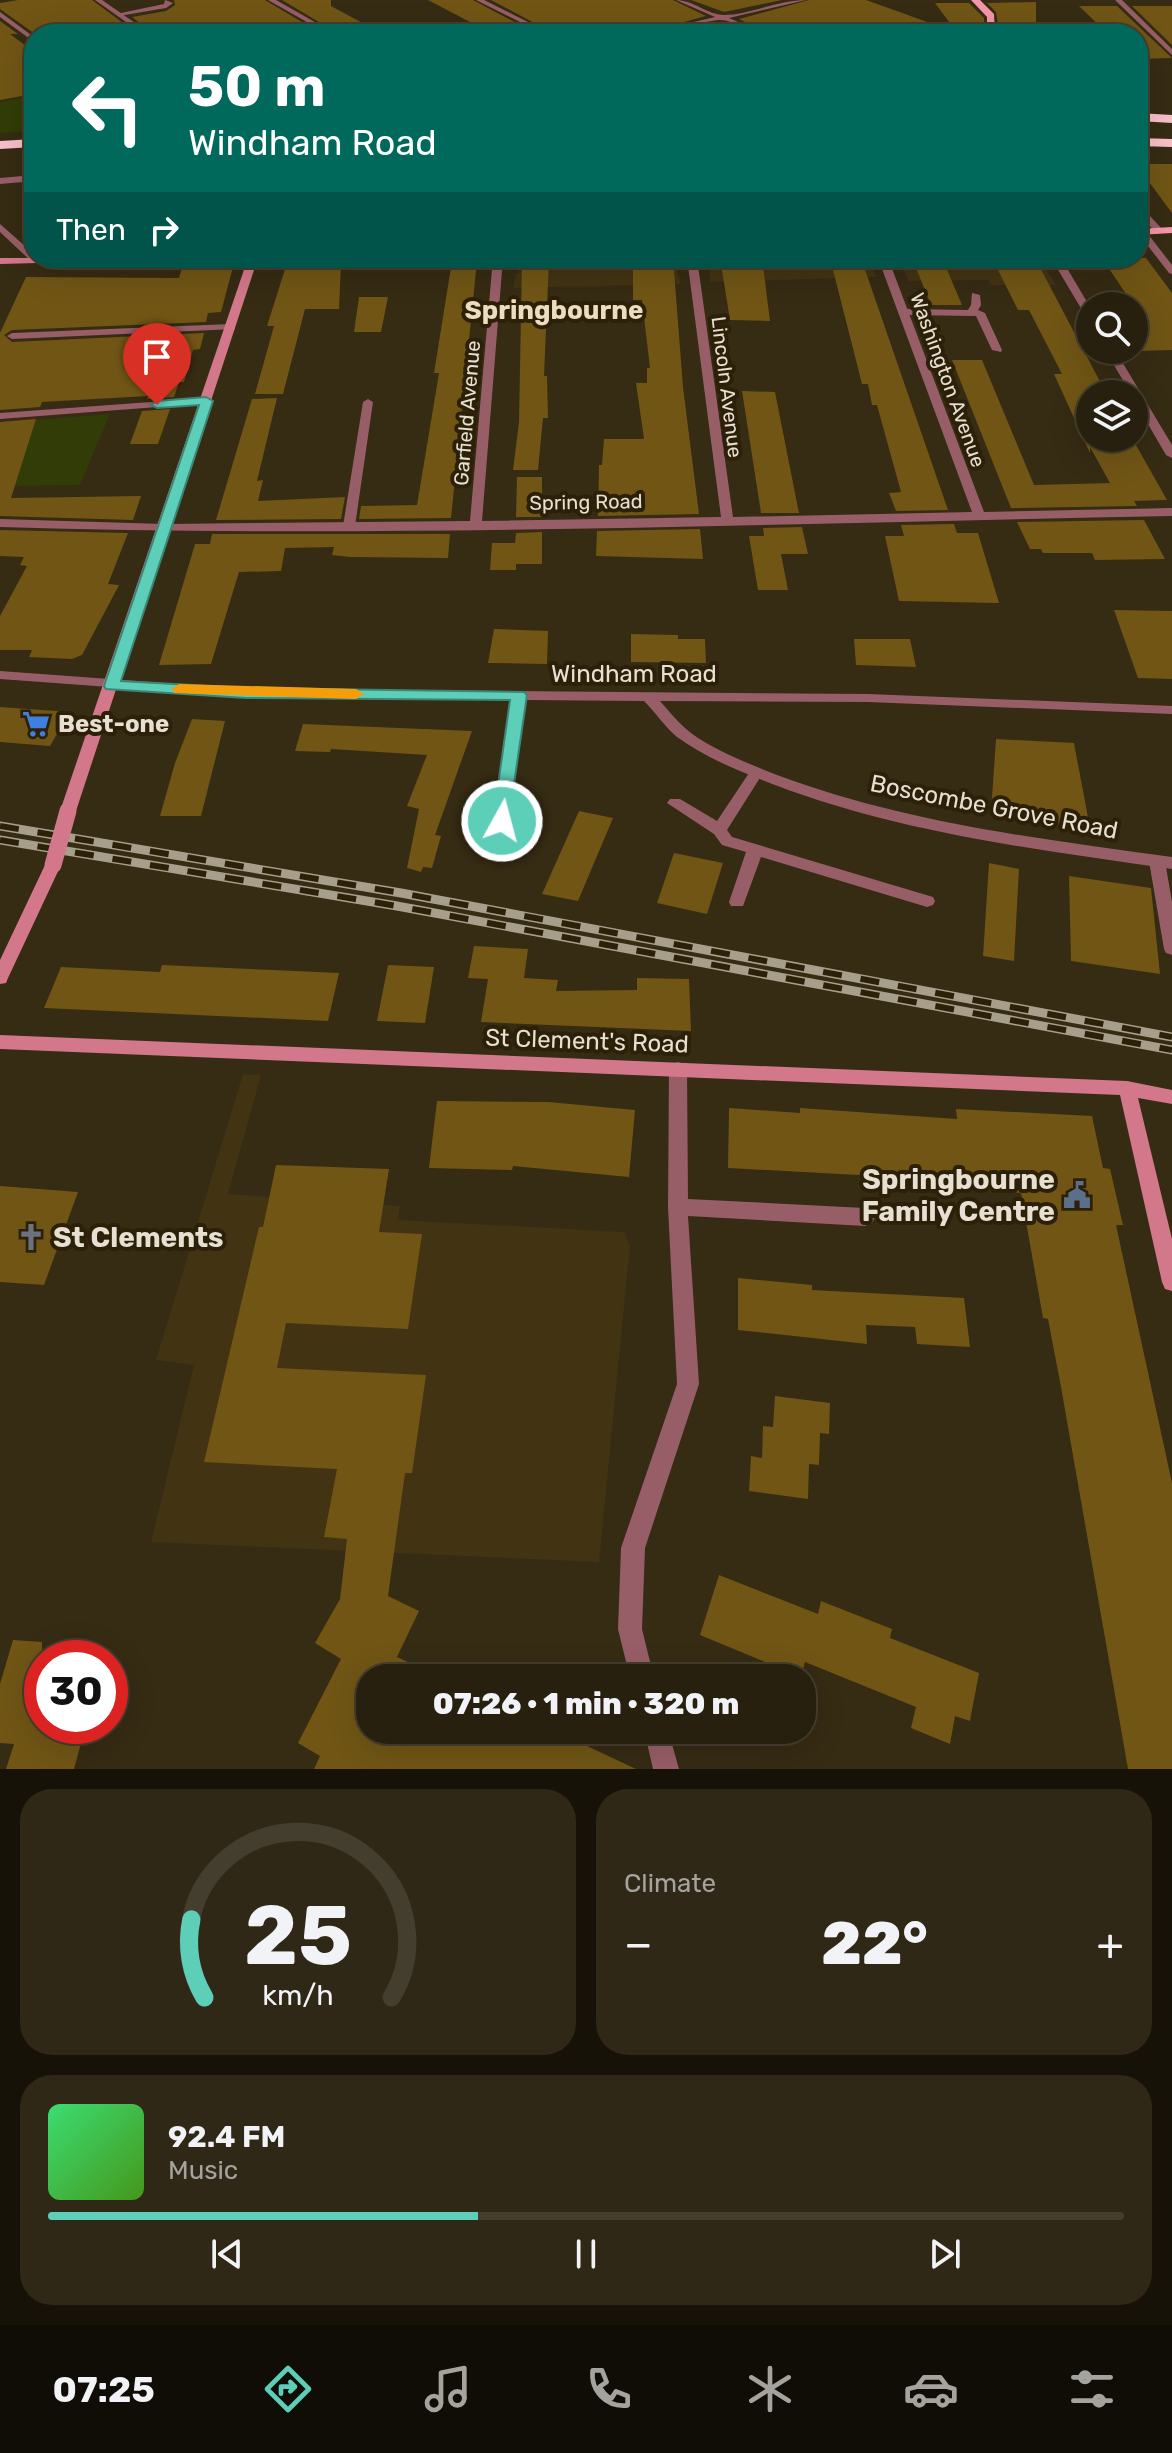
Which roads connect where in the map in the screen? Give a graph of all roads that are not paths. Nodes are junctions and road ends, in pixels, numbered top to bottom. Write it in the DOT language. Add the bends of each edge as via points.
graph roads {
  1 [pos="98,0"];
  2 [pos="271,0"];
  3 [pos="479,0"];
  4 [pos="679,0"];
  5 [pos="803,0"];
  6 [pos="975,0"];
  7 [pos="1118,0"];
  8 [pos="168,1"];
  9 [pos="0,14"];
  10 [pos="119,14"];
  11 [pos="723,18"];
  12 [pos="134,24"];
  13 [pos="315,24"];
  14 [pos="528,24"];
  15 [pos="694,24"];
  16 [pos="738,24"];
  17 [pos="991,24"];
  18 [pos="1142,24"];
  19 [pos="1148,29"];
  20 [pos="24,32"];
  21 [pos="1172,53"];
  22 [pos="1148,118"];
  23 [pos="1172,119"];
  24 [pos="1148,127"];
  25 [pos="1172,128"];
  26 [pos="1148,142"];
  27 [pos="1172,143"];
  28 [pos="24,144"];
  29 [pos="0,145"];
  30 [pos="1148,153"];
  31 [pos="1172,154"];
  32 [pos="24,179"];
  33 [pos="0,181"];
  34 [pos="1148,215"];
  35 [pos="0,227"];
  36 [pos="1166,231"];
  37 [pos="1148,242"];
  38 [pos="24,250"];
  39 [pos="24,260"];
  40 [pos="0,261"];
  41 [pos="250,268"];
  42 [pos="497,268"];
  43 [pos="693,268"];
  44 [pos="887,268"];
  45 [pos="1062,268"];
  46 [pos="1172,271"];
  47 [pos="1076,292"];
  48 [pos="975,295"];
  49 [pos="972,311"];
  50 [pos="905,312"];
  51 [pos="231,327"];
  52 [pos="12,336"];
  53 [pos="997,350"];
  54 [pos="1118,364"];
  55 [pos="206,401"];
  56 [pos="368,402"];
  57 [pos="0,416"];
  58 [pos="1172,455"];
  59 [pos="1172,512"];
  60 [pos="979,515"];
  61 [pos="727,520"];
  62 [pos="0,523"];
  63 [pos="476,524"];
  64 [pos="349,526"];
  65 [pos="164,528"];
  66 [pos="0,675"];
  67 [pos="112,686"];
  68 [pos="519,695"];
  69 [pos="647,695"];
  70 [pos="1172,710"];
  71 [pos="756,773"];
  72 [pos="675,803"];
  73 [pos="502,821"];
  74 [pos="719,830"];
  75 [pos="755,850"];
  76 [pos="1164,862"];
  77 [pos="927,901"];
  78 [pos="737,902"];
  79 [pos="1172,949"];
  80 [pos="0,978"];
  81 [pos="0,1042"];
  82 [pos="678,1069"];
  83 [pos="1127,1088"];
  84 [pos="1172,1097"];
  85 [pos="678,1207"];
  86 [pos="865,1217"];
  87 [pos="1172,1282"];
  88 [pos="639,1664"];
  89 [pos="660,1744"];
  90 [pos="666,1769"];
  1 -- 10 [label="street"];
  2 -- 13 [label="street"];
  3 -- 14 [label="street"];
  4 -- 11 [label="street"];
  5 -- 11 [label="street"];
  6 -- 17 [label="main road" via="991,16"];
  7 -- 18 [label="street"];
  8 -- 10 [label="street" via="166,6"];
  9 -- 20 [label="street"];
  10 -- 12 [label="street"];
  11 -- 15 [label="street"];
  11 -- 16 [label="street"];
  19 -- 21 [label="street"];
  22 -- 23 [label="highway"];
  24 -- 25 [label="highway"];
  26 -- 27 [label="highway"];
  28 -- 29 [label="highway"];
  30 -- 31 [label="highway"];
  32 -- 33 [label="street"];
  34 -- 36 [label="street"];
  35 -- 38 [label="street"];
  37 -- 46 [label="street"];
  39 -- 40 [label="street"];
  41 -- 51 [label="street"];
  42 -- 63 [label="street, Garfield Avenue"];
  43 -- 61 [label="street, Lincoln Avenue"];
  44 -- 50 [label="street, Washington Avenue"];
  45 -- 47 [label="street"];
  48 -- 49 [label="street"];
  49 -- 50 [label="street"];
  49 -- 53 [label="street" via="980,313"];
  50 -- 60 [label="street, Washington Avenue"];
  51 -- 52 [label="street"];
  51 -- 55 [label="street"];
  54 -- 58 [label="street"];
  55 -- 57 [label="street"];
  55 -- 65 [label="street"];
  56 -- 64 [label="street"];
  59 -- 60 [label="street, Spring Road"];
  60 -- 61 [label="street, Spring Road"];
  61 -- 63 [label="street, Spring Road"];
  62 -- 65 [label="street, Spring Road"];
  63 -- 64 [label="street, Spring Road"];
  64 -- 65 [label="street, Spring Road"];
  65 -- 67 [label="street"];
  66 -- 67 [label="street, Windham Road"];
  67 -- 68 [label="street, Windham Road"];
  67 -- 80 [label="street, bridge" via="53,865"];
  68 -- 69 [label="street, Windham Road"];
  68 -- 73 [label="street"];
  69 -- 70 [label="street, Windham Road"];
  69 -- 71 [label="street, Boscombe Grove Road" via="655,710 694,740"];
  71 -- 74 [label="street"];
  71 -- 76 [label="street, Boscombe Grove Road" via="926,823"];
  72 -- 74 [label="street"];
  74 -- 75 [label="street" via="727,841"];
  75 -- 77 [label="street"];
  75 -- 78 [label="street"];
  76 -- 79 [label="street"];
  81 -- 82 [label="street, St Clement's Road"];
  82 -- 83 [label="street, St Clement's Road"];
  82 -- 85 [label="street"];
  83 -- 84 [label="street, St Clement's Road"];
  83 -- 87 [label="street"];
  85 -- 86 [label="street"];
  85 -- 88 [label="street" via="688,1384 633,1548 630,1629"];
  89 -- 90 [label="street"];
}
